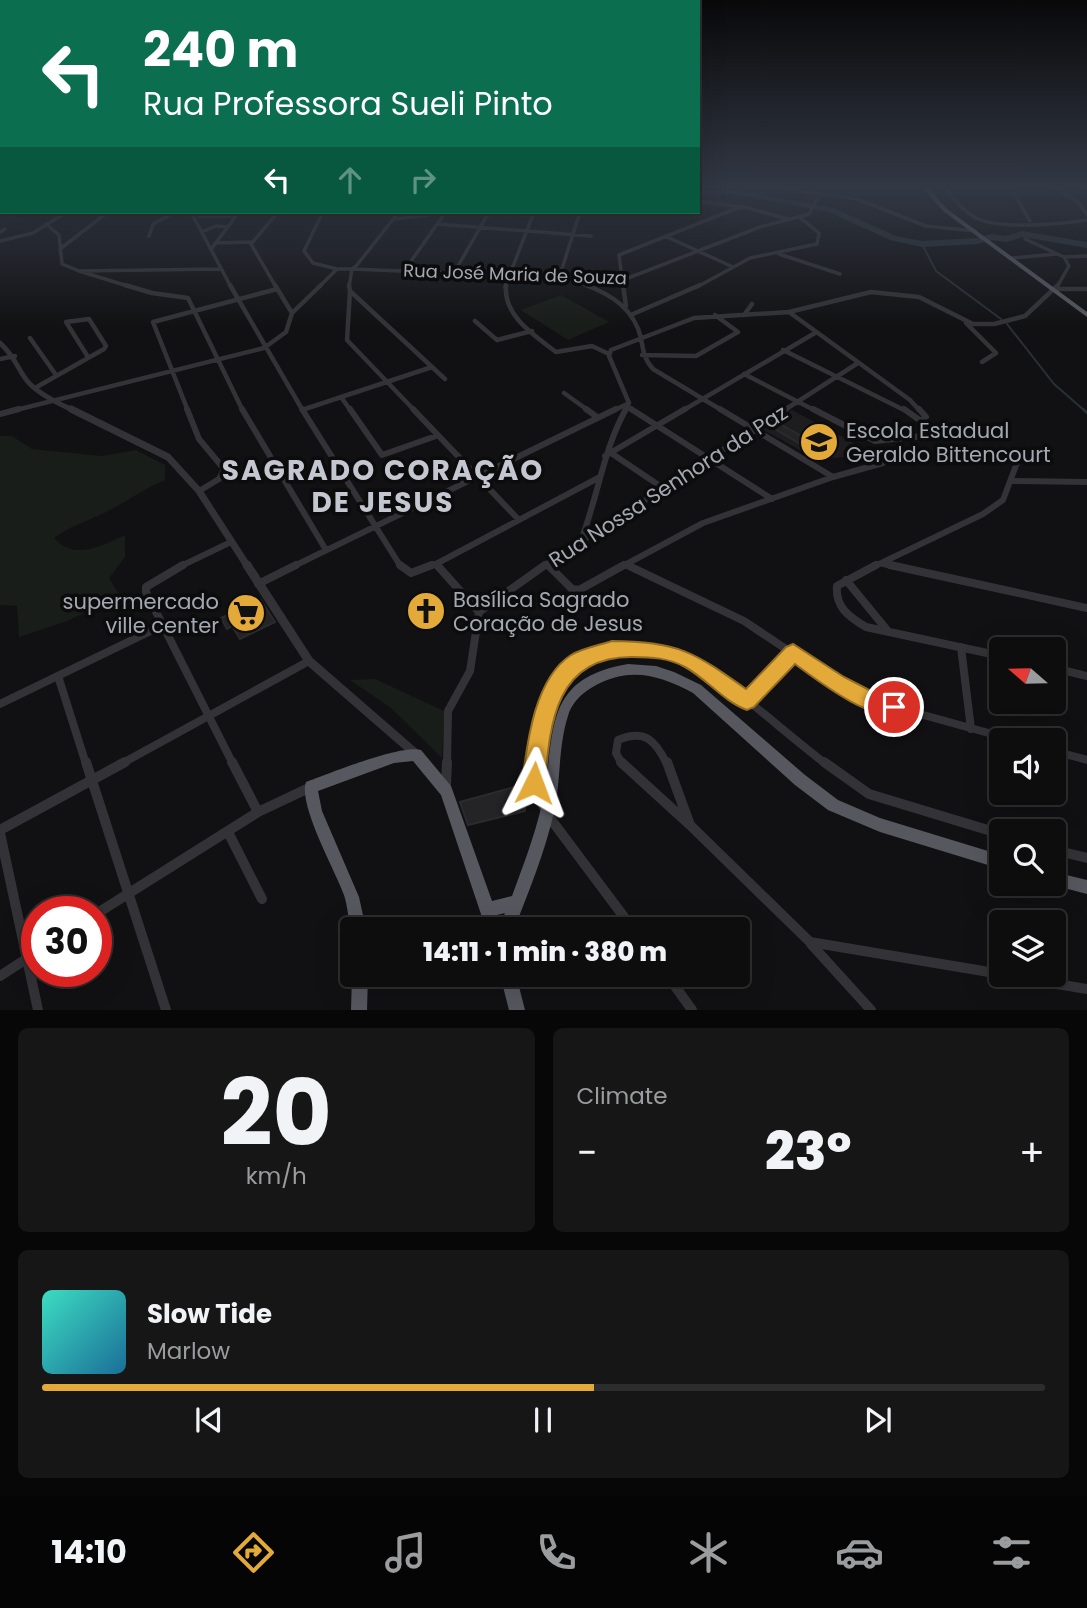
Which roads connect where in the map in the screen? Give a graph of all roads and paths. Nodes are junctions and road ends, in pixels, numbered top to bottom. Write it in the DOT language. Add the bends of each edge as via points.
graph roads {
  1 [pos="29,234"];
  2 [pos="58,234"];
  3 [pos="79,234"];
  4 [pos="206,234"];
  5 [pos="222,234"];
  6 [pos="258,234"];
  7 [pos="312,234"];
  8 [pos="381,234"];
  9 [pos="430,234"];
  10 [pos="477,234"];
  11 [pos="525,234"];
  12 [pos="561,234"];
  13 [pos="670,234"];
  14 [pos="743,234"];
  15 [pos="818,234"];
  16 [pos="979,234"];
  17 [pos="571,235"];
  18 [pos="591,236"];
  19 [pos="665,236"];
  20 [pos="1025,239"];
  21 [pos="0,242"];
  22 [pos="251,242"];
  23 [pos="214,245"];
  24 [pos="60,249"];
  25 [pos="700,252"];
  26 [pos="778,253"];
  27 [pos="1061,255"];
  28 [pos="1087,256"];
  29 [pos="1012,258"];
  30 [pos="733,267"];
  31 [pos="221,269"];
  32 [pos="337,269"];
  33 [pos="352,269"];
  34 [pos="79,271"];
  35 [pos="404,271"];
  36 [pos="454,273"];
  37 [pos="840,274"];
  38 [pos="505,276"];
  39 [pos="559,278"];
  40 [pos="570,279"];
  41 [pos="623,280"];
  42 [pos="277,289"];
  43 [pos="1056,289"];
  44 [pos="1087,289"];
  45 [pos="350,291"];
  46 [pos="239,299"];
  47 [pos="752,304"];
  48 [pos="626,306"];
  49 [pos="195,311"];
  50 [pos="789,312"];
  51 [pos="292,313"];
  52 [pos="633,314"];
  53 [pos="713,314"];
  54 [pos="744,315"];
  55 [pos="1087,315"];
  56 [pos="962,320"];
  57 [pos="475,321"];
  58 [pos="532,331"];
  59 [pos="815,332"];
  60 [pos="640,337"];
  61 [pos="30,338"];
  62 [pos="0,343"];
  63 [pos="264,348"];
  64 [pos="783,350"];
  65 [pos="608,354"];
  66 [pos="642,355"];
  67 [pos="15,356"];
  68 [pos="88,357"];
  69 [pos="0,359"];
  70 [pos="221,360"];
  71 [pos="982,362"];
  72 [pos="858,363"];
  73 [pos="432,367"];
  74 [pos="175,372"];
  75 [pos="744,374"];
  76 [pos="56,375"];
  77 [pos="838,376"];
  78 [pos="445,379"];
  79 [pos="385,383"];
  80 [pos="35,388"];
  81 [pos="564,393"];
  82 [pos="341,397"];
  83 [pos="704,399"];
  84 [pos="55,402"];
  85 [pos="798,402"];
  86 [pos="628,405"];
  87 [pos="302,410"];
  88 [pos="0,414"];
  89 [pos="597,418"];
  90 [pos="923,419"];
  91 [pos="657,425"];
  92 [pos="755,429"];
  93 [pos="436,436"];
  94 [pos="1021,452"];
  95 [pos="608,455"];
  96 [pos="709,458"];
  97 [pos="883,463"];
  98 [pos="600,477"];
  99 [pos="833,477"];
  100 [pos="476,478"];
  101 [pos="1013,481"];
  102 [pos="1087,482"];
  103 [pos="663,488"];
  104 [pos="199,491"];
  105 [pos="772,499"];
  106 [pos="518,519"];
  107 [pos="376,526"];
  108 [pos="581,540"];
  109 [pos="231,542"];
  110 [pos="326,551"];
  111 [pos="436,564"];
  112 [pos="547,564"];
  113 [pos="882,564"];
  114 [pos="625,565"];
  115 [pos="846,580"];
  116 [pos="258,584"];
  117 [pos="1087,608"];
  118 [pos="479,612"];
  119 [pos="161,626"];
  120 [pos="888,631"];
  121 [pos="961,647"];
  122 [pos="793,652"];
  123 [pos="989,653"];
  124 [pos="309,661"];
  125 [pos="1066,671"];
  126 [pos="58,676"];
  127 [pos="1087,676"];
  128 [pos="747,701"];
  129 [pos="0,704"];
  130 [pos="207,717"];
  131 [pos="971,729"];
  132 [pos="989,734"];
  133 [pos="400,739"];
  134 [pos="416,754"];
  135 [pos="1066,754"];
  136 [pos="394,757"];
  137 [pos="1087,760"];
  138 [pos="93,780"];
  139 [pos="311,787"];
  140 [pos="446,791"];
  141 [pos="258,813"];
  142 [pos="547,814"];
  143 [pos="690,825"];
  144 [pos="989,830"];
  145 [pos="0,832"];
  146 [pos="228,832"];
  147 [pos="1066,853"];
  148 [pos="989,858"];
  149 [pos="1087,858"];
  150 [pos="1066,882"];
  151 [pos="1087,887"];
  152 [pos="128,894"];
  153 [pos="261,898"];
  154 [pos="517,902"];
  155 [pos="112,904"];
  156 [pos="488,910"];
  157 [pos="21,913"];
  158 [pos="356,917"];
  159 [pos="491,917"];
  160 [pos="511,917"];
  161 [pos="624,917"];
  162 [pos="810,942"];
  163 [pos="21,962"];
  164 [pos="989,973"];
  165 [pos="0,976"];
  166 [pos="1066,986"];
  167 [pos="35,987"];
  168 [pos="360,987"];
  169 [pos="511,987"];
  170 [pos="676,987"];
  171 [pos="1087,989"];
  172 [pos="38,1010"];
  173 [pos="166,1010"];
  174 [pos="359,1010"];
  175 [pos="517,1010"];
  176 [pos="692,1010"];
  177 [pos="871,1010"];
  1 -- 21 [label="street"];
  2 -- 24 [label="street"];
  3 -- 24 [label="street"];
  4 -- 23 [label="street"];
  5 -- 23 [label="street"];
  6 -- 22 [label="street"];
  7 -- 32 [label="street" via="304,251 313,264"];
  8 -- 33 [label="street"];
  9 -- 35 [label="street"];
  10 -- 36 [label="street"];
  11 -- 38 [label="street"];
  12 -- 17 [label="street"];
  13 -- 19 [label="street"];
  14 -- 25 [label="street, Rua José Maria de Souza"];
  15 -- 26 [label="street" via="820,241 811,247"];
  16 -- 29 [label="highway"];
  17 -- 18 [label="street"];
  17 -- 39 [label="street"];
  19 -- 25 [label="street"];
  19 -- 41 [label="street" via="619,255"];
  20 -- 27 [label="street"];
  22 -- 23 [label="street"];
  22 -- 42 [label="street"];
  23 -- 31 [label="street"];
  24 -- 34 [label="street" via="62,264"];
  25 -- 30 [label="street"];
  25 -- 41 [label="street, Rua José Maria de Souza"];
  26 -- 30 [label="street" via="750,258"];
  26 -- 37 [label="street"];
  27 -- 28 [label="street"];
  27 -- 29 [label="street"];
  27 -- 43 [label="street" via="1068,271"];
  29 -- 43 [label="highway"];
  30 -- 52 [label="street"];
  31 -- 34 [label="street"];
  31 -- 46 [label="street"];
  32 -- 33 [label="street, Rua José Maria de Souza"];
  32 -- 51 [label="street"];
  33 -- 35 [label="street, Rua José Maria de Souza"];
  33 -- 45 [label="street"];
  34 -- 49 [label="street" via="152,293 186,296"];
  35 -- 36 [label="street, Rua José Maria de Souza"];
  36 -- 38 [label="street, Rua José Maria de Souza"];
  38 -- 39 [label="street, Rua José Maria de Souza"];
  38 -- 58 [label="street" via="503,296 508,309"];
  39 -- 40 [label="street, Rua José Maria de Souza"];
  40 -- 41 [label="street, Rua José Maria de Souza"];
  40 -- 48 [label="street"];
  41 -- 48 [label="street"];
  42 -- 46 [label="street"];
  42 -- 51 [label="street"];
  43 -- 44 [label="street"];
  43 -- 55 [label="highway"];
  43 -- 56 [label="street" via="1016,320 982,325"];
  45 -- 73 [label="street"];
  45 -- 79 [label="street" via="347,340"];
  46 -- 49 [label="street"];
  46 -- 63 [label="street"];
  47 -- 54 [label="street"];
  48 -- 52 [label="street"];
  49 -- 70 [label="street"];
  49 -- 74 [label="street" via="153,323"];
  50 -- 54 [label="street"];
  50 -- 56 [label="street" via="858,293 886,292 919,297"];
  50 -- 59 [label="street"];
  51 -- 63 [label="street" via="286,332"];
  52 -- 60 [label="street"];
  53 -- 54 [label="street"];
  53 -- 60 [label="street"];
  53 -- 66 [label="street" via="738,332 696,356"];
  56 -- 71 [label="street" via="996,353"];
  57 -- 58 [label="street" via="497,340"];
  58 -- 65 [label="street" via="556,352 592,345"];
  59 -- 64 [label="street"];
  59 -- 72 [label="street"];
  60 -- 65 [label="street"];
  60 -- 66 [label="street"];
  61 -- 76 [label="street"];
  62 -- 67 [label="street"];
  63 -- 70 [label="street"];
  63 -- 87 [label="street"];
  64 -- 75 [label="street"];
  64 -- 77 [label="street"];
  65 -- 86 [label="street" via="627,391"];
  66 -- 83 [label="street" via="653,369"];
  67 -- 69 [label="street"];
  67 -- 80 [label="street"];
  68 -- 68 [label="street" via="104,349 106,342 88,318 66,322"];
  68 -- 76 [label="street"];
  70 -- 74 [label="street"];
  70 -- 110 [label="street" via="251,427"];
  72 -- 77 [label="street, Rua Nossa Senhora da Paz"];
  72 -- 90 [label="street" via="910,400"];
  73 -- 78 [label="street"];
  73 -- 79 [label="street"];
  74 -- 84 [label="street"];
  74 -- 104 [label="street" via="199,439 223,469 219,479"];
  75 -- 83 [label="street"];
  75 -- 85 [label="street"];
  76 -- 80 [label="street"];
  77 -- 85 [label="street, Rua Nossa Senhora da Paz"];
  77 -- 90 [label="street"];
  79 -- 82 [label="street"];
  79 -- 93 [label="street"];
  80 -- 84 [label="street"];
  81 -- 89 [label="street"];
  82 -- 87 [label="street"];
  82 -- 93 [label="street" via="382,455"];
  83 -- 91 [label="street"];
  83 -- 92 [label="street"];
  84 -- 88 [label="street"];
  84 -- 104 [label="street" via="160,451"];
  85 -- 90 [label="street" via="875,441 933,435"];
  85 -- 92 [label="street, Rua Nossa Senhora da Paz"];
  86 -- 89 [label="street"];
  86 -- 91 [label="street"];
  86 -- 95 [label="street" via="611,436"];
  87 -- 107 [label="street"];
  89 -- 100 [label="street"];
  91 -- 95 [label="street"];
  91 -- 96 [label="street"];
  92 -- 96 [label="street, Rua Nossa Senhora da Paz"];
  92 -- 99 [label="street"];
  93 -- 100 [label="street"];
  94 -- 101 [label="street"];
  95 -- 98 [label="street"];
  95 -- 103 [label="street"];
  96 -- 103 [label="street, Rua Nossa Senhora da Paz"];
  96 -- 105 [label="street"];
  97 -- 99 [label="street"];
  98 -- 106 [label="street"];
  98 -- 108 [label="street"];
  99 -- 105 [label="street"];
  100 -- 106 [label="street"];
  100 -- 107 [label="street"];
  101 -- 102 [label="street"];
  101 -- 113 [label="street" via="1003,500 984,514"];
  103 -- 108 [label="street, Rua Nossa Senhora da Paz"];
  104 -- 109 [label="street"];
  105 -- 114 [label="street" via="703,523"];
  106 -- 111 [label="street"];
  107 -- 110 [label="street"];
  107 -- 111 [label="street" via="406,572"];
  108 -- 112 [label="street, Rua Nossa Senhora da Paz"];
  109 -- 116 [label="street"];
  109 -- 119 [label="street" via="146,587"];
  110 -- 116 [label="street"];
  111 -- 118 [label="street"];
  112 -- 114 [label="street" via="576,590"];
  112 -- 118 [label="street, Rua Nossa Senhora da Paz"];
  113 -- 115 [label="street"];
  113 -- 117 [label="street"];
  114 -- 122 [label="street" via="744,621"];
  115 -- 120 [label="street"];
  115 -- 120 [label="street" via="837,586 841,609 866,627"];
  116 -- 124 [label="street"];
  118 -- 140 [label="street" via="473,658 448,712"];
  119 -- 126 [label="street"];
  119 -- 130 [label="street"];
  120 -- 121 [label="street"];
  121 -- 123 [label="street"];
  121 -- 131 [label="street"];
  122 -- 128 [label="street"];
  122 -- 131 [label="street" via="869,700"];
  124 -- 130 [label="street"];
  124 -- 133 [label="street"];
  125 -- 127 [label="street"];
  126 -- 129 [label="street"];
  126 -- 138 [label="street"];
  128 -- 142 [label="street" via="693,662 653,649 612,649 578,661 558,685 540,724 534,783"];
  128 -- 144 [label="street" via="869,794"];
  130 -- 138 [label="street"];
  130 -- 141 [label="street"];
  131 -- 132 [label="street"];
  133 -- 134 [label="street"];
  133 -- 136 [label="street"];
  134 -- 136 [label="highway"];
  134 -- 140 [label="highway"];
  135 -- 137 [label="street"];
  136 -- 139 [label="highway"];
  138 -- 145 [label="street"];
  138 -- 152 [label="street"];
  139 -- 141 [label="street"];
  139 -- 158 [label="highway" via="315,811 352,897"];
  140 -- 156 [label="highway"];
  141 -- 146 [label="street"];
  142 -- 148 [label="highway" via="568,702 582,687 612,670 645,669 678,677 697,689 833,805 880,825"];
  142 -- 154 [label="highway"];
  142 -- 161 [label="street"];
  143 -- 143 [label="street" via="623,766 616,753 618,740 642,732 655,741"];
  143 -- 162 [label="street"];
  145 -- 157 [label="street"];
  146 -- 152 [label="street"];
  146 -- 153 [label="street"];
  147 -- 149 [label="street"];
  150 -- 151 [label="highway"];
  152 -- 155 [label="street"];
  152 -- 173 [label="street"];
  154 -- 156 [label="highway"];
  154 -- 160 [label="highway"];
  156 -- 159 [label="highway"];
  162 -- 164 [label="street"];
  162 -- 177 [label="street"];
  163 -- 165 [label="street"];
  166 -- 171 [label="street"];
  167 -- 172 [label="street"];
  168 -- 174 [label="highway"];
  169 -- 175 [label="highway"];
  170 -- 176 [label="street"];
}
